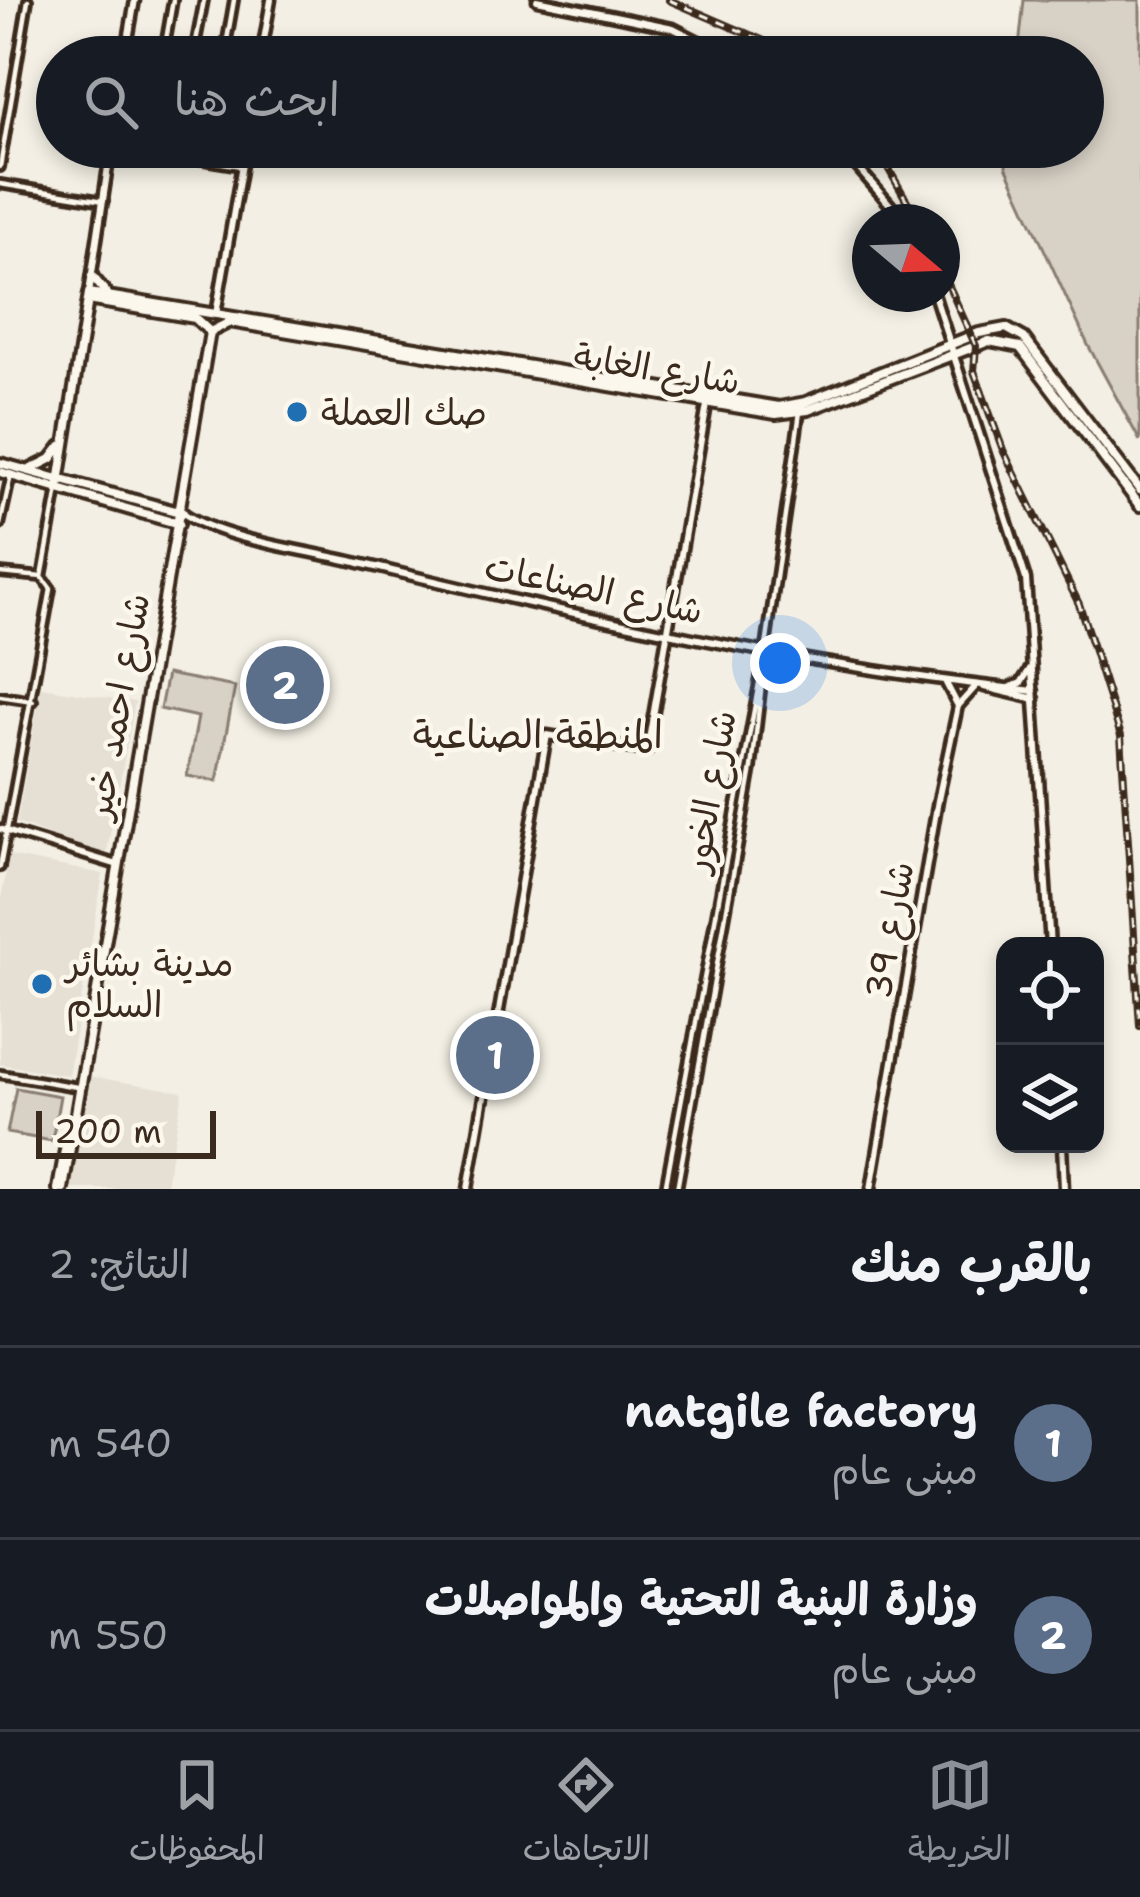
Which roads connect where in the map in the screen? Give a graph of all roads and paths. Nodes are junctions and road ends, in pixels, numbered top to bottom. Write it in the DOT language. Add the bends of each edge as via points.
graph roads {
  1 [pos="28,0"];
  2 [pos="135,0"];
  3 [pos="172,0"];
  4 [pos="204,0"];
  5 [pos="234,0"];
  6 [pos="537,0"];
  7 [pos="267,1"];
  8 [pos="128,36"];
  9 [pos="166,36"];
  10 [pos="197,36"];
  11 [pos="228,36"];
  12 [pos="263,36"];
  13 [pos="689,36"];
  14 [pos="0,167"];
  15 [pos="108,168"];
  16 [pos="241,168"];
  17 [pos="858,168"];
  18 [pos="0,184"];
  19 [pos="104,201"];
  20 [pos="889,204"];
  21 [pos="92,276"];
  22 [pos="110,296"];
  23 [pos="89,297"];
  24 [pos="158,308"];
  25 [pos="939,312"];
  26 [pos="216,314"];
  27 [pos="210,332"];
  28 [pos="951,350"];
  29 [pos="707,405"];
  30 [pos="800,412"];
  31 [pos="64,442"];
  32 [pos="0,467"];
  33 [pos="24,470"];
  34 [pos="11,475"];
  35 [pos="59,484"];
  36 [pos="1140,490"];
  37 [pos="1140,506"];
  38 [pos="183,513"];
  39 [pos="196,522"];
  40 [pos="179,524"];
  41 [pos="0,525"];
  42 [pos="0,573"];
  43 [pos="42,578"];
  44 [pos="666,634"];
  45 [pos="766,652"];
  46 [pos="1032,665"];
  47 [pos="946,682"];
  48 [pos="980,687"];
  49 [pos="1005,688"];
  50 [pos="1035,695"];
  51 [pos="0,696"];
  52 [pos="33,701"];
  53 [pos="958,706"];
  54 [pos="731,821"];
  55 [pos="742,823"];
  56 [pos="3,830"];
  57 [pos="118,865"];
  58 [pos="0,867"];
  59 [pos="1049,937"];
  60 [pos="686,1066"];
  61 [pos="699,1068"];
  62 [pos="0,1074"];
  63 [pos="78,1089"];
  64 [pos="1062,1153"];
  65 [pos="61,1189"];
  66 [pos="468,1189"];
  67 [pos="664,1189"];
  68 [pos="677,1189"];
  69 [pos="872,1189"];
  70 [pos="1064,1189"];
  1 -- 14 [label="street"];
  2 -- 8 [label="street"];
  3 -- 9 [label="street"];
  4 -- 10 [label="street"];
  5 -- 11 [label="street"];
  6 -- 13 [label="street"];
  7 -- 12 [label="street"];
  15 -- 19 [label="street"];
  16 -- 26 [label="street"];
  17 -- 20 [label="street"];
  18 -- 19 [label="street"];
  19 -- 21 [label="street"];
  21 -- 22 [label="main road"];
  21 -- 23 [label="street"];
  22 -- 23 [label="main road, شارع الغابة"];
  22 -- 24 [label="main road, شارع الغابة"];
  23 -- 24 [label="main road, شارع الغابة"];
  23 -- 31 [label="main road"];
  24 -- 26 [label="main road, شارع الغابة"];
  24 -- 27 [label="main road, شارع الغابة" via="200,320"];
  25 -- 28 [label="street"];
  26 -- 28 [label="main road, شارع الغابة" via="779,407"];
  27 -- 29 [label="main road, شارع الغابة" via="230,322"];
  27 -- 38 [label="main road, شارع احمد خير"];
  28 -- 30 [label="main road, شارع الغابة"];
  28 -- 36 [label="main road, شارع الغابة" via="988,330 1021,334"];
  28 -- 37 [label="main road, شارع الغابة" via="997,340 1020,347"];
  28 -- 46 [label="street" via="1023,569"];
  29 -- 30 [label="main road, شارع الغابة"];
  29 -- 44 [label="street"];
  30 -- 45 [label="street, شارع الخور"];
  31 -- 33 [label="main road" via="44,465"];
  31 -- 35 [label="main road"];
  32 -- 33 [label="main road"];
  32 -- 34 [label="main road"];
  33 -- 35 [label="main road"];
  34 -- 35 [label="main road"];
  34 -- 41 [label="street"];
  35 -- 38 [label="main road"];
  35 -- 40 [label="main road"];
  35 -- 43 [label="street"];
  38 -- 39 [label="street"];
  38 -- 40 [label="main road, شارع احمد خير"];
  39 -- 40 [label="street"];
  39 -- 44 [label="street, شارع الصناعات"];
  40 -- 57 [label="main road, شارع احمد خير"];
  42 -- 43 [label="street"];
  43 -- 52 [label="street" via="51,590"];
  44 -- 45 [label="street, شارع الصناعات"];
  44 -- 66 [label="street" via="647,751 547,735"];
  45 -- 47 [label="street, شارع الصناعات"];
  45 -- 54 [label="street, شارع الخور"];
  45 -- 55 [label="street"];
  46 -- 49 [label="street" via="1022,683"];
  46 -- 50 [label="street"];
  47 -- 48 [label="street, شارع الصناعات"];
  47 -- 53 [label="street"];
  48 -- 49 [label="street"];
  48 -- 50 [label="street"];
  48 -- 53 [label="street"];
  49 -- 50 [label="street"];
  50 -- 59 [label="street"];
  51 -- 52 [label="street"];
  52 -- 56 [label="street"];
  53 -- 69 [label="street, شارع 39"];
  54 -- 55 [label="street"];
  54 -- 60 [label="street, شارع الخور"];
  55 -- 61 [label="street"];
  56 -- 57 [label="street"];
  56 -- 58 [label="street"];
  57 -- 63 [label="main road, شارع احمد خير"];
  60 -- 61 [label="street"];
  60 -- 67 [label="street"];
  61 -- 68 [label="street"];
  62 -- 63 [label="street"];
  63 -- 65 [label="main road, شارع احمد خير"];
  64 -- 70 [label="street"];
}
